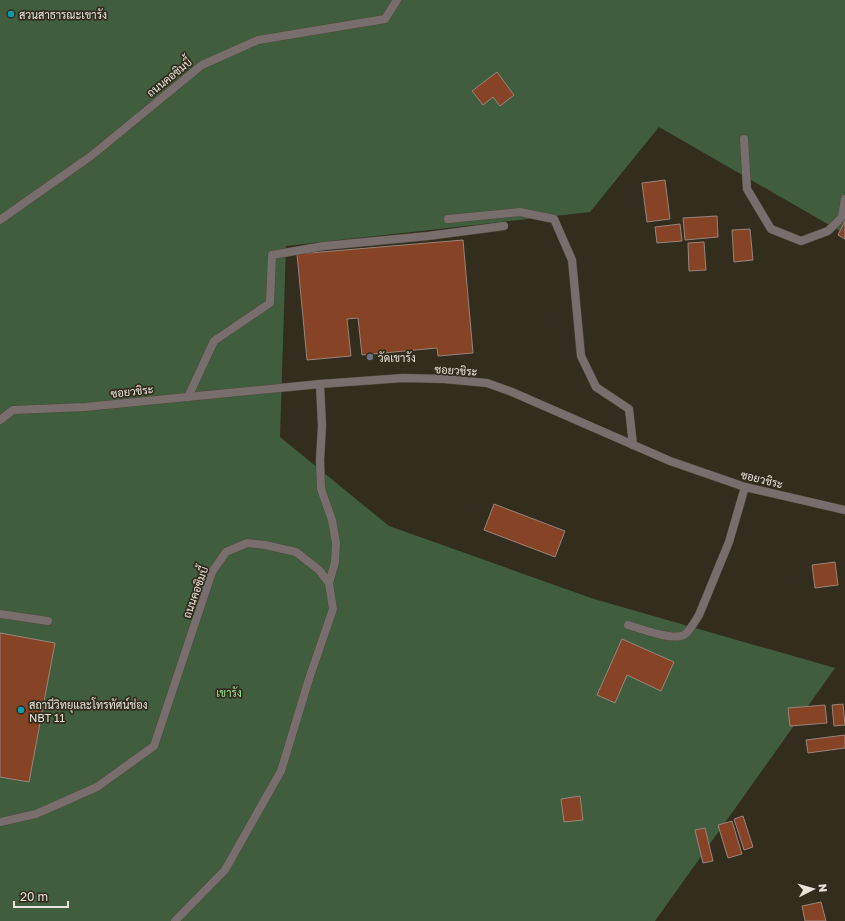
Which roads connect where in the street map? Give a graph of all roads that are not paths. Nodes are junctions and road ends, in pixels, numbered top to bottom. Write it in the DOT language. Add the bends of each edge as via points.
graph roads {
  1 [pos="397,0"];
  2 [pos="744,139"];
  3 [pos="845,199"];
  4 [pos="448,219"];
  5 [pos="0,220"];
  6 [pos="504,226"];
  7 [pos="320,384"];
  8 [pos="188,397"];
  9 [pos="0,420"];
  10 [pos="633,445"];
  11 [pos="745,487"];
  12 [pos="845,510"];
  13 [pos="329,583"];
  14 [pos="0,614"];
  15 [pos="48,621"];
  16 [pos="628,625"];
  17 [pos="0,822"];
  18 [pos="174,921"];
  1 -- 5 [label="street, ถนนคอซิมบี้" via="385,19 258,40 202,65 90,156"];
  2 -- 3 [label="street" via="747,189 771,229 802,241 828,231 842,217"];
  4 -- 10 [label="street" via="520,212 554,218 572,260 581,356 596,387 629,409"];
  6 -- 8 [label="street" via="324,246 272,255 270,303 214,341"];
  7 -- 8 [label="street, ซอยวชิระ"];
  7 -- 10 [label="street, ซอยวชิระ" via="403,378 487,383"];
  7 -- 13 [label="street" via="322,489 336,543 335,562"];
  8 -- 9 [label="street, ซอยวชิระ" via="85,407 13,410"];
  10 -- 11 [label="street, ซอยวชิระ"];
  11 -- 12 [label="street, ซอยวชิระ"];
  11 -- 16 [label="street" via="729,542 699,615 684,635 670,637"];
  13 -- 17 [label="street, ถนนคอซิมบี้" via="319,570 296,552 247,543 226,552 212,572 154,746 98,787 36,814"];
  13 -- 18 [label="street" via="333,609 281,771 225,870"];
  14 -- 15 [label="street"];
}
